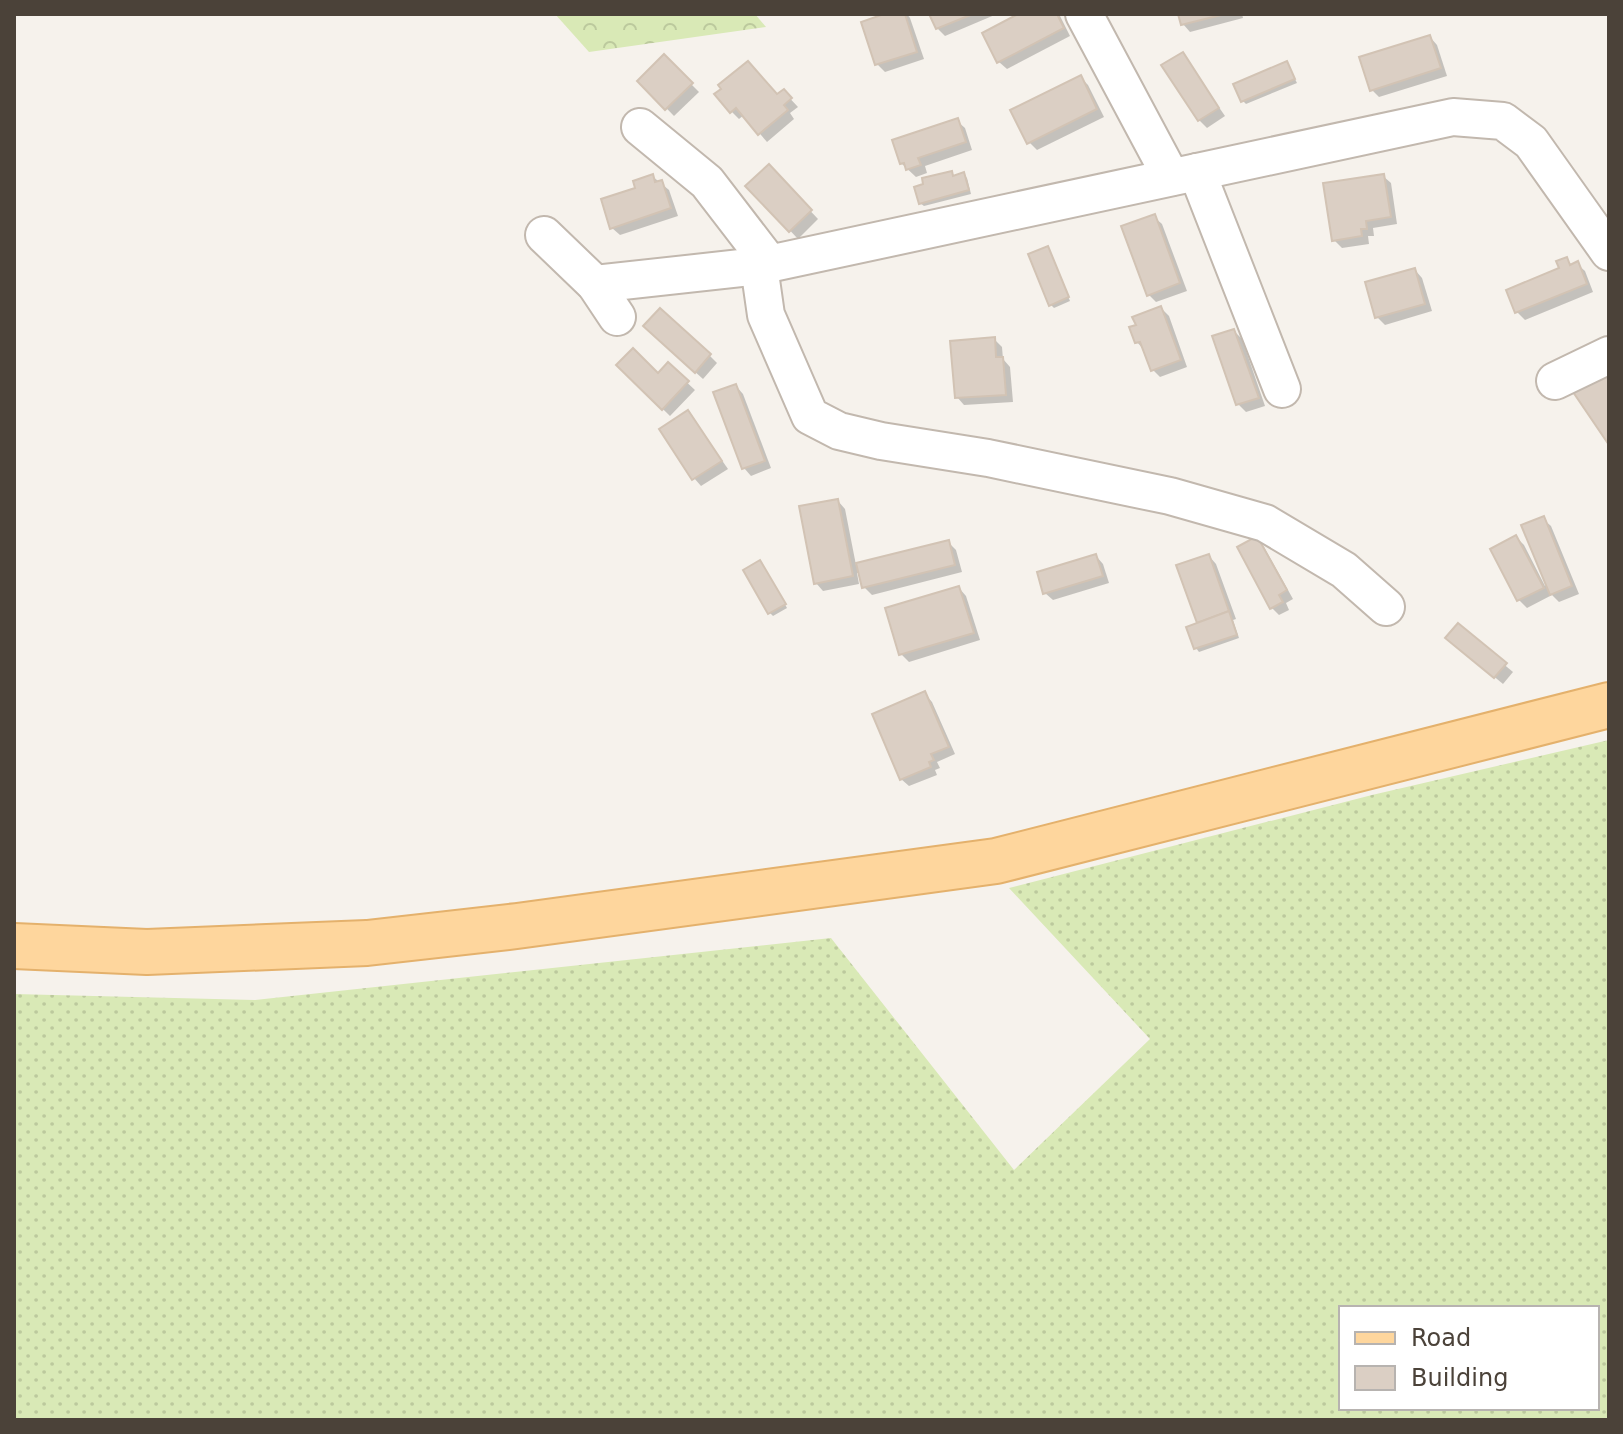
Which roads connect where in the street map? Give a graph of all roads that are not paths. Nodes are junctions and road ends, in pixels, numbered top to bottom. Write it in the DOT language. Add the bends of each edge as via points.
graph roads {
  1 [pos="1084,14"];
  2 [pos="640,127"];
  3 [pos="1184,175"];
  4 [pos="544,235"];
  5 [pos="1609,252"];
  6 [pos="765,265"];
  7 [pos="595,284"];
  8 [pos="617,317"];
  9 [pos="1609,355"];
  10 [pos="1555,381"];
  11 [pos="1282,389"];
  12 [pos="1386,607"];
  13 [pos="1609,705"];
  14 [pos="14,946"];
  1 -- 3 [label="lane"];
  2 -- 6 [label="lane" via="707,182"];
  3 -- 5 [label="lane" via="1453,117 1503,121 1531,142"];
  3 -- 6 [label="lane"];
  3 -- 11 [label="lane"];
  4 -- 7 [label="lane"];
  6 -- 7 [label="lane"];
  6 -- 12 [label="lane" via="766,315 810,416 839,431 881,441 1170,496 1265,523 1344,570"];
  7 -- 8 [label="lane"];
  9 -- 10 [label="lane"];
  13 -- 14 [label="main road" via="996,861 367,943 147,952"];
}
